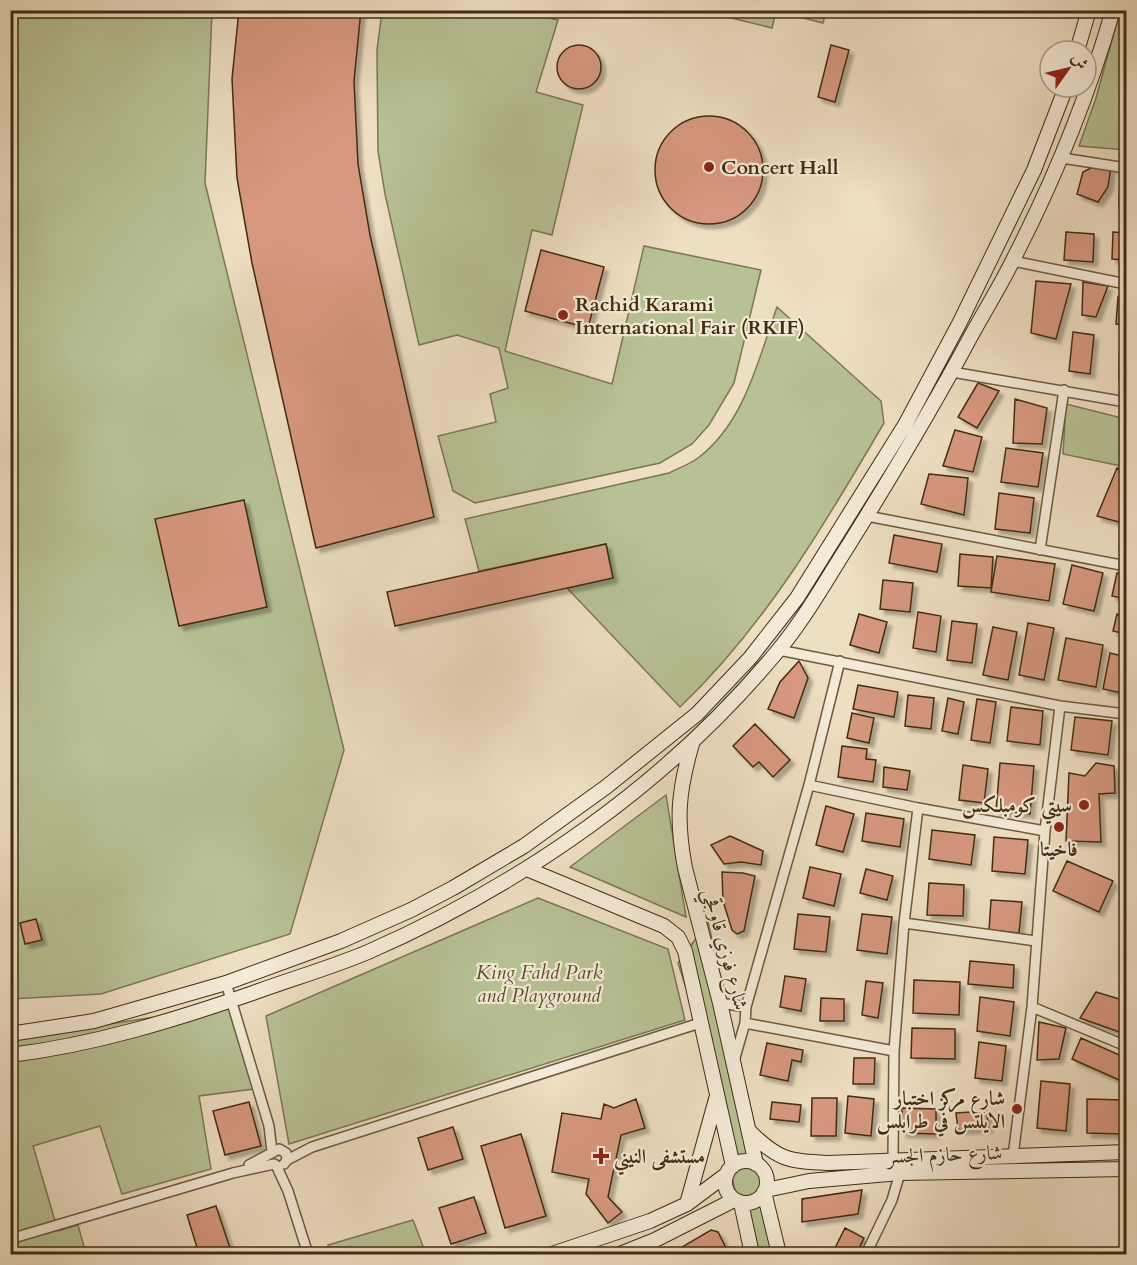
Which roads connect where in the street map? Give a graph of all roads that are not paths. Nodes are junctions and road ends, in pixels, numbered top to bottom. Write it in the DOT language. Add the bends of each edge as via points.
graph roads {
  1 [pos="1089,10"];
  2 [pos="1113,10"];
  3 [pos="1084,27"];
  4 [pos="1106,34"];
  5 [pos="1080,39"];
  6 [pos="1061,99"];
  7 [pos="1062,158"];
  8 [pos="1126,168"];
  9 [pos="1013,261"];
  10 [pos="1126,284"];
  11 [pos="952,372"];
  12 [pos="1064,390"];
  13 [pos="1126,402"];
  14 [pos="867,516"];
  15 [pos="1040,550"];
  16 [pos="1126,566"];
  17 [pos="779,650"];
  18 [pos="840,661"];
  19 [pos="1060,705"];
  20 [pos="1126,714"];
  21 [pos="693,742"];
  22 [pos="809,785"];
  23 [pos="918,808"];
  24 [pos="1045,831"];
  25 [pos="527,869"];
  26 [pos="904,923"];
  27 [pos="703,938"];
  28 [pos="1036,941"];
  29 [pos="683,944"];
  30 [pos="226,983"];
  31 [pos="231,1000"];
  32 [pos="720,1003"];
  33 [pos="746,1007"];
  34 [pos="1032,1007"];
  35 [pos="700,1023"];
  36 [pos="745,1023"];
  37 [pos="10,1034"];
  38 [pos="1126,1046"];
  39 [pos="894,1051"];
  40 [pos="10,1055"];
  41 [pos="734,1061"];
  42 [pos="716,1097"];
  43 [pos="269,1125"];
  44 [pos="748,1130"];
  45 [pos="1126,1152"];
  46 [pos="272,1153"];
  47 [pos="1013,1156"];
  48 [pos="281,1159"];
  49 [pos="893,1160"];
  50 [pos="756,1164"];
  51 [pos="1126,1169"];
  52 [pos="730,1170"];
  53 [pos="233,1173"];
  54 [pos="900,1173"];
  55 [pos="765,1191"];
  56 [pos="738,1201"];
  57 [pos="687,1203"];
  58 [pos="10,1239"];
  59 [pos="569,1252"];
  60 [pos="308,1254"];
  61 [pos="552,1254"];
  62 [pos="620,1254"];
  63 [pos="752,1254"];
  64 [pos="779,1254"];
  65 [pos="866,1254"];
  1 -- 3 [label="street"];
  2 -- 4 [label="street"];
  3 -- 4 [label="street"];
  3 -- 5 [label="street"];
  4 -- 7 [label="street"];
  6 -- 30 [label="street" via="1034,170 918,400 797,598 750,658 669,738 502,860 380,924"];
  7 -- 8 [label="street"];
  7 -- 9 [label="street"];
  9 -- 10 [label="street"];
  9 -- 11 [label="street"];
  11 -- 12 [label="street"];
  11 -- 14 [label="street"];
  12 -- 13 [label="street"];
  12 -- 15 [label="street"];
  14 -- 15 [label="street"];
  14 -- 17 [label="street"];
  15 -- 16 [label="street"];
  17 -- 18 [label="street"];
  17 -- 21 [label="street"];
  18 -- 19 [label="street"];
  18 -- 22 [label="street"];
  19 -- 20 [label="street"];
  19 -- 24 [label="street"];
  21 -- 25 [label="street" via="619,804"];
  21 -- 27 [label="street, شارع فوزي قاوقجي" via="681,787 678,822"];
  22 -- 23 [label="street"];
  22 -- 33 [label="street"];
  23 -- 24 [label="street"];
  23 -- 26 [label="street"];
  24 -- 28 [label="street"];
  25 -- 29 [label="street, شارع فوزي قاوقجي" via="664,926"];
  25 -- 31 [label="street" via="370,950"];
  26 -- 28 [label="street"];
  26 -- 39 [label="street"];
  27 -- 29 [label="street" via="690,936"];
  27 -- 32 [label="street, شارع فوزي قاوقجي"];
  28 -- 34 [label="street"];
  29 -- 35 [label="street, شارع فوزي قاوقجي"];
  30 -- 31 [label="street"];
  30 -- 37 [label="street" via="94,1021"];
  31 -- 40 [label="street" via="104,1039"];
  31 -- 43 [label="street"];
  32 -- 33 [label="street"];
  32 -- 41 [label="street, شارع فوزي قاوقجي"];
  33 -- 36 [label="street"];
  34 -- 38 [label="street"];
  34 -- 47 [label="street"];
  35 -- 42 [label="street, شارع فوزي قاوقجي"];
  35 -- 48 [label="street"];
  36 -- 39 [label="street"];
  36 -- 41 [label="street"];
  39 -- 49 [label="street"];
  41 -- 44 [label="street, شارع فوزي قاوقجي"];
  42 -- 52 [label="street, شارع فوزي قاوقجي"];
  42 -- 57 [label="street"];
  43 -- 46 [label="street"];
  43 -- 48 [label="street"];
  44 -- 49 [label="street, شارع حازم الجسر" via="779,1156 796,1161"];
  44 -- 50 [label="street, شارع فوزي قاوقجي"];
  45 -- 47 [label="street, شارع حازم الجسر"];
  46 -- 48 [label="street" via="279,1149"];
  46 -- 53 [label="street"];
  47 -- 49 [label="street, شارع حازم الجسر"];
  48 -- 53 [label="street"];
  48 -- 60 [label="street"];
  50 -- 52 [label="street" via="740,1162"];
  50 -- 55 [label="street" via="766,1178"];
  51 -- 54 [label="street, شارع حازم الجسر"];
  52 -- 56 [label="street" via="725,1185 730,1196"];
  52 -- 57 [label="street"];
  53 -- 58 [label="street"];
  54 -- 55 [label="street, شارع حازم الجسر" via="809,1181"];
  54 -- 65 [label="street" via="892,1200"];
  55 -- 56 [label="street" via="754,1202"];
  55 -- 64 [label="street"];
  56 -- 62 [label="street"];
  56 -- 63 [label="street"];
  57 -- 59 [label="street"];
  59 -- 61 [label="street"];
}
